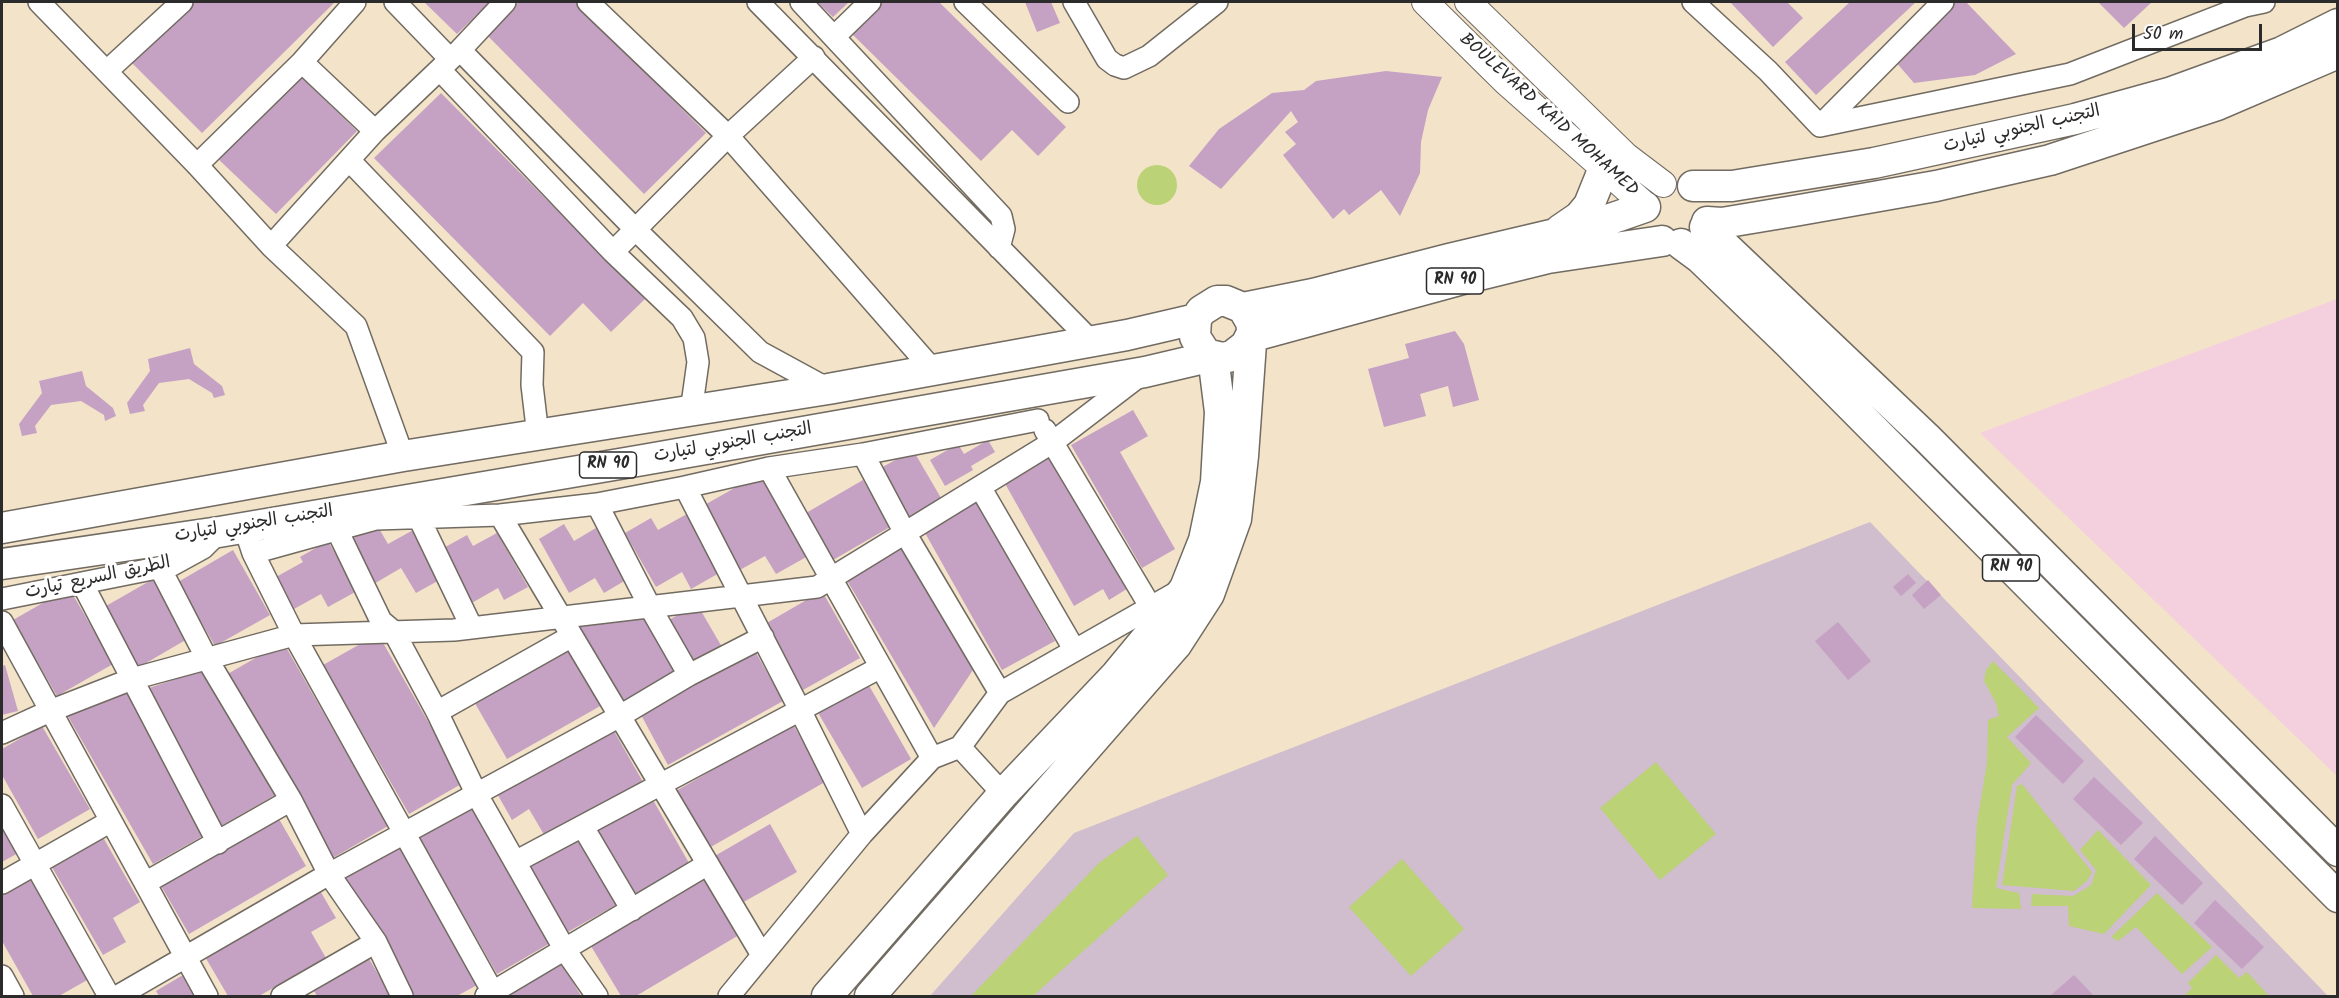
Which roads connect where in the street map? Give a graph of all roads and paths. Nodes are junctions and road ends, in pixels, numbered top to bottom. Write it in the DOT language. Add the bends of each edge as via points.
graph roads {
  1 [pos="39,2"];
  2 [pos="182,2"];
  3 [pos="356,2"];
  4 [pos="395,2"];
  5 [pos="505,2"];
  6 [pos="588,2"];
  7 [pos="758,2"];
  8 [pos="801,2"];
  9 [pos="870,2"];
  10 [pos="965,2"];
  11 [pos="1074,2"];
  12 [pos="1217,2"];
  13 [pos="1425,2"];
  14 [pos="1468,2"];
  15 [pos="1694,2"];
  16 [pos="1943,2"];
  17 [pos="2250,3"];
  18 [pos="2337,24"];
  19 [pos="835,36"];
  20 [pos="2337,53"];
  21 [pos="814,57"];
  22 [pos="450,60"];
  23 [pos="302,62"];
  24 [pos="107,71"];
  25 [pos="1068,102"];
  26 [pos="1820,126"];
  27 [pos="375,131"];
  28 [pos="728,136"];
  29 [pos="349,160"];
  30 [pos="197,165"];
  31 [pos="1604,168"];
  32 [pos="1693,186"];
  33 [pos="1651,199"];
  34 [pos="1794,211"];
  35 [pos="636,230"];
  36 [pos="1555,233"];
  37 [pos="1689,234"];
  38 [pos="271,246"];
  39 [pos="999,248"];
  40 [pos="613,252"];
  41 [pos="1764,283"];
  42 [pos="1243,308"];
  43 [pos="1196,319"];
  44 [pos="1250,337"];
  45 [pos="1091,341"];
  46 [pos="1214,356"];
  47 [pos="933,370"];
  48 [pos="1145,372"];
  49 [pos="828,389"];
  50 [pos="1030,391"];
  51 [pos="691,412"];
  52 [pos="1038,420"];
  53 [pos="538,436"];
  54 [pos="1053,442"];
  55 [pos="863,454"];
  56 [pos="403,456"];
  57 [pos="769,468"];
  58 [pos="686,487"];
  59 [pos="980,487"];
  60 [pos="597,504"];
  61 [pos="500,515"];
  62 [pos="419,518"];
  63 [pos="2,528"];
  64 [pos="338,531"];
  65 [pos="905,533"];
  66 [pos="239,538"];
  67 [pos="2,564"];
  68 [pos="160,568"];
  69 [pos="830,579"];
  70 [pos="82,583"];
  71 [pos="1185,588"];
  72 [pos="741,596"];
  73 [pos="2,599"];
  74 [pos="1150,606"];
  75 [pos="650,607"];
  76 [pos="560,618"];
  77 [pos="2,622"];
  78 [pos="472,628"];
  79 [pos="394,632"];
  80 [pos="294,635"];
  81 [pos="572,636"];
  82 [pos="763,637"];
  83 [pos="1074,649"];
  84 [pos="207,659"];
  85 [pos="881,668"];
  86 [pos="689,675"];
  87 [pos="132,679"];
  88 [pos="1000,693"];
  89 [pos="801,710"];
  90 [pos="50,711"];
  91 [pos="437,712"];
  92 [pos="620,716"];
  93 [pos="2,733"];
  94 [pos="960,747"];
  95 [pos="932,758"];
  96 [pos="661,785"];
  97 [pos="1003,794"];
  98 [pos="477,795"];
  99 [pos="291,800"];
  100 [pos="2,805"];
  101 [pos="111,821"];
  102 [pos="583,827"];
  103 [pos="862,834"];
  104 [pos="404,835"];
  105 [pos="218,843"];
  106 [pos="2337,851"];
  107 [pos="515,862"];
  108 [pos="708,864"];
  109 [pos="35,865"];
  110 [pos="329,874"];
  111 [pos="2,882"];
  112 [pos="145,883"];
  113 [pos="2337,897"];
  114 [pos="632,910"];
  115 [pos="376,942"];
  116 [pos="565,950"];
  117 [pos="762,955"];
  118 [pos="185,956"];
  119 [pos="2,976"];
  120 [pos="131,993"];
  121 [pos="294,994"];
  122 [pos="492,995"];
  123 [pos="13,996"];
  124 [pos="109,996"];
  125 [pos="207,996"];
  126 [pos="402,996"];
  127 [pos="597,996"];
  128 [pos="729,996"];
  129 [pos="827,996"];
  130 [pos="870,996"];
  1 -- 24 [label="street"];
  2 -- 24 [label="street"];
  3 -- 23 [label="street"];
  4 -- 22 [label="street"];
  5 -- 22 [label="street"];
  6 -- 28 [label="street"];
  7 -- 21 [label="street"];
  8 -- 19 [label="street"];
  9 -- 19 [label="street"];
  10 -- 25 [label="street"];
  11 -- 12 [label="street" via="1107,59 1124,68 1149,56"];
  13 -- 31 [label="main road, BOULEVARD KAID MOHAMED" via="1506,82"];
  14 -- 33 [label="main road, BOULEVARD KAID MOHAMED" via="1626,156"];
  15 -- 26 [label="street"];
  16 -- 26 [label="street"];
  17 -- 26 [label="street" via="2070,74"];
  18 -- 32 [label="highway, التجنب الجنوبي لتيارت" via="2282,52 2169,93 2075,119 1863,165 1732,186"];
  19 -- 39 [label="street" via="1001,216 1004,229"];
  20 -- 34 [label="highway, التجنب الجنوبي لتيارت" via="2217,105 2050,160 1936,186"];
  21 -- 28 [label="street"];
  21 -- 39 [label="street"];
  22 -- 27 [label="street"];
  22 -- 35 [label="street"];
  22 -- 40 [label="street"];
  23 -- 27 [label="street"];
  23 -- 30 [label="street"];
  24 -- 30 [label="street"];
  27 -- 29 [label="street"];
  28 -- 35 [label="street"];
  28 -- 47 [label="street"];
  29 -- 38 [label="street"];
  29 -- 53 [label="street" via="533,352"];
  30 -- 38 [label="street"];
  31 -- 33 [label="main road, BOULEVARD KAID MOHAMED"];
  31 -- 36 [label="highway" via="1589,205"];
  32 -- 33 [label="highway" via="1678,181"];
  32 -- 37 [label="highway" via="1707,206"];
  33 -- 36 [label="highway, RN 90" via="1593,225"];
  33 -- 37 [label="highway" via="1645,216 1650,230"];
  34 -- 37 [label="highway, التجنب الجنوبي لتيارت" via="1722,223"];
  34 -- 41 [label="highway" via="1758,231 1752,240"];
  35 -- 40 [label="street"];
  35 -- 49 [label="street" via="760,352"];
  36 -- 42 [label="highway, RN 90"];
  37 -- 41 [label="highway, RN 90"];
  37 -- 44 [label="highway, التجنب الجنوبي لتيارت / RN 90" via="1490,272"];
  37 -- 113 [label="highway, RN 90" via="1700,258"];
  38 -- 56 [label="street" via="356,326"];
  39 -- 45 [label="street"];
  40 -- 51 [label="street" via="682,318 694,338 698,362"];
  41 -- 106 [label="highway, RN 90" via="1927,438"];
  42 -- 43 [label="highway" via="1216,301"];
  42 -- 44 [label="highway" via="1251,322"];
  43 -- 45 [label="highway, التجنب الجنوبي لتيارت / RN 90"];
  43 -- 46 [label="highway" via="1194,328 1199,345 1206,354"];
  44 -- 46 [label="highway" via="1240,352"];
  44 -- 130 [label="highway" via="1236,519 1209,594 1176,645"];
  45 -- 47 [label="highway, التجنب الجنوبي لتيارت / RN 90"];
  46 -- 48 [label="highway, التجنب الجنوبي لتيارت / RN 90"];
  46 -- 71 [label="highway" via="1220,412 1216,482 1204,540"];
  47 -- 49 [label="highway, التجنب الجنوبي لتيارت / RN 90"];
  48 -- 50 [label="highway, التجنب الجنوبي لتيارت / RN 90"];
  48 -- 54 [label="street"];
  49 -- 51 [label="highway, التجنب الجنوبي لتيارت / RN 90"];
  50 -- 52 [label="street"];
  50 -- 66 [label="highway, التجنب الجنوبي لتيارت / RN 90"];
  51 -- 53 [label="highway, التجنب الجنوبي لتيارت / RN 90"];
  52 -- 54 [label="street"];
  52 -- 55 [label="street"];
  53 -- 56 [label="highway, التجنب الجنوبي لتيارت / RN 90"];
  54 -- 59 [label="street"];
  54 -- 74 [label="street"];
  55 -- 57 [label="street"];
  55 -- 65 [label="street"];
  56 -- 63 [label="highway, التجنب الجنوبي لتيارت / RN 90"];
  57 -- 58 [label="street"];
  57 -- 69 [label="street"];
  58 -- 60 [label="street"];
  58 -- 72 [label="street"];
  59 -- 65 [label="street"];
  59 -- 83 [label="street"];
  60 -- 61 [label="street"];
  60 -- 75 [label="street"];
  61 -- 62 [label="street"];
  61 -- 76 [label="street"];
  62 -- 64 [label="street" via="376,519"];
  62 -- 78 [label="street"];
  64 -- 66 [label="street"];
  64 -- 79 [label="street" via="381,621"];
  65 -- 69 [label="street"];
  65 -- 88 [label="street"];
  66 -- 67 [label="highway, التجنب الجنوبي لتيارت / RN 90"];
  66 -- 68 [label="street, الطريق السريع تيارت"];
  66 -- 80 [label="street"];
  68 -- 70 [label="street, الطريق السريع تيارت"];
  68 -- 84 [label="street"];
  69 -- 72 [label="street" via="817,587"];
  69 -- 85 [label="street"];
  70 -- 73 [label="street, الطريق السريع تيارت"];
  70 -- 87 [label="street"];
  71 -- 74 [label="street"];
  71 -- 97 [label="highway" via="1116,675"];
  72 -- 75 [label="street"];
  72 -- 82 [label="street"];
  74 -- 83 [label="street"];
  75 -- 76 [label="street"];
  75 -- 86 [label="street"];
  76 -- 78 [label="street"];
  76 -- 81 [label="street"];
  77 -- 90 [label="street"];
  78 -- 79 [label="street"];
  79 -- 80 [label="street"];
  79 -- 91 [label="street"];
  80 -- 84 [label="street"];
  80 -- 104 [label="street"];
  81 -- 91 [label="street"];
  81 -- 92 [label="street"];
  82 -- 86 [label="street"];
  82 -- 89 [label="street"];
  83 -- 88 [label="street"];
  84 -- 87 [label="street"];
  84 -- 99 [label="street"];
  85 -- 89 [label="street"];
  85 -- 95 [label="street"];
  86 -- 92 [label="street"];
  87 -- 90 [label="street"];
  87 -- 105 [label="street"];
  88 -- 94 [label="street"];
  89 -- 96 [label="street"];
  89 -- 103 [label="street"];
  90 -- 93 [label="street"];
  90 -- 101 [label="street"];
  91 -- 98 [label="street"];
  92 -- 96 [label="street"];
  92 -- 98 [label="street"];
  94 -- 95 [label="street"];
  94 -- 97 [label="street"];
  95 -- 103 [label="street"];
  96 -- 102 [label="street"];
  96 -- 108 [label="street"];
  97 -- 129 [label="highway"];
  98 -- 104 [label="street"];
  98 -- 107 [label="street"];
  99 -- 105 [label="street"];
  99 -- 110 [label="street"];
  100 -- 109 [label="street"];
  101 -- 109 [label="street"];
  101 -- 112 [label="street"];
  102 -- 107 [label="street"];
  102 -- 114 [label="street"];
  103 -- 117 [label="street"];
  104 -- 110 [label="street"];
  104 -- 122 [label="street"];
  105 -- 112 [label="street"];
  107 -- 116 [label="street"];
  108 -- 114 [label="street"];
  108 -- 117 [label="street"];
  109 -- 111 [label="street"];
  109 -- 124 [label="street"];
  110 -- 115 [label="street"];
  110 -- 118 [label="street"];
  112 -- 118 [label="street"];
  114 -- 116 [label="street"];
  115 -- 121 [label="street"];
  115 -- 126 [label="street"];
  116 -- 122 [label="street"];
  116 -- 127 [label="street"];
  117 -- 128 [label="street"];
  118 -- 120 [label="street"];
  118 -- 125 [label="street"];
  119 -- 123 [label="street"];
}
